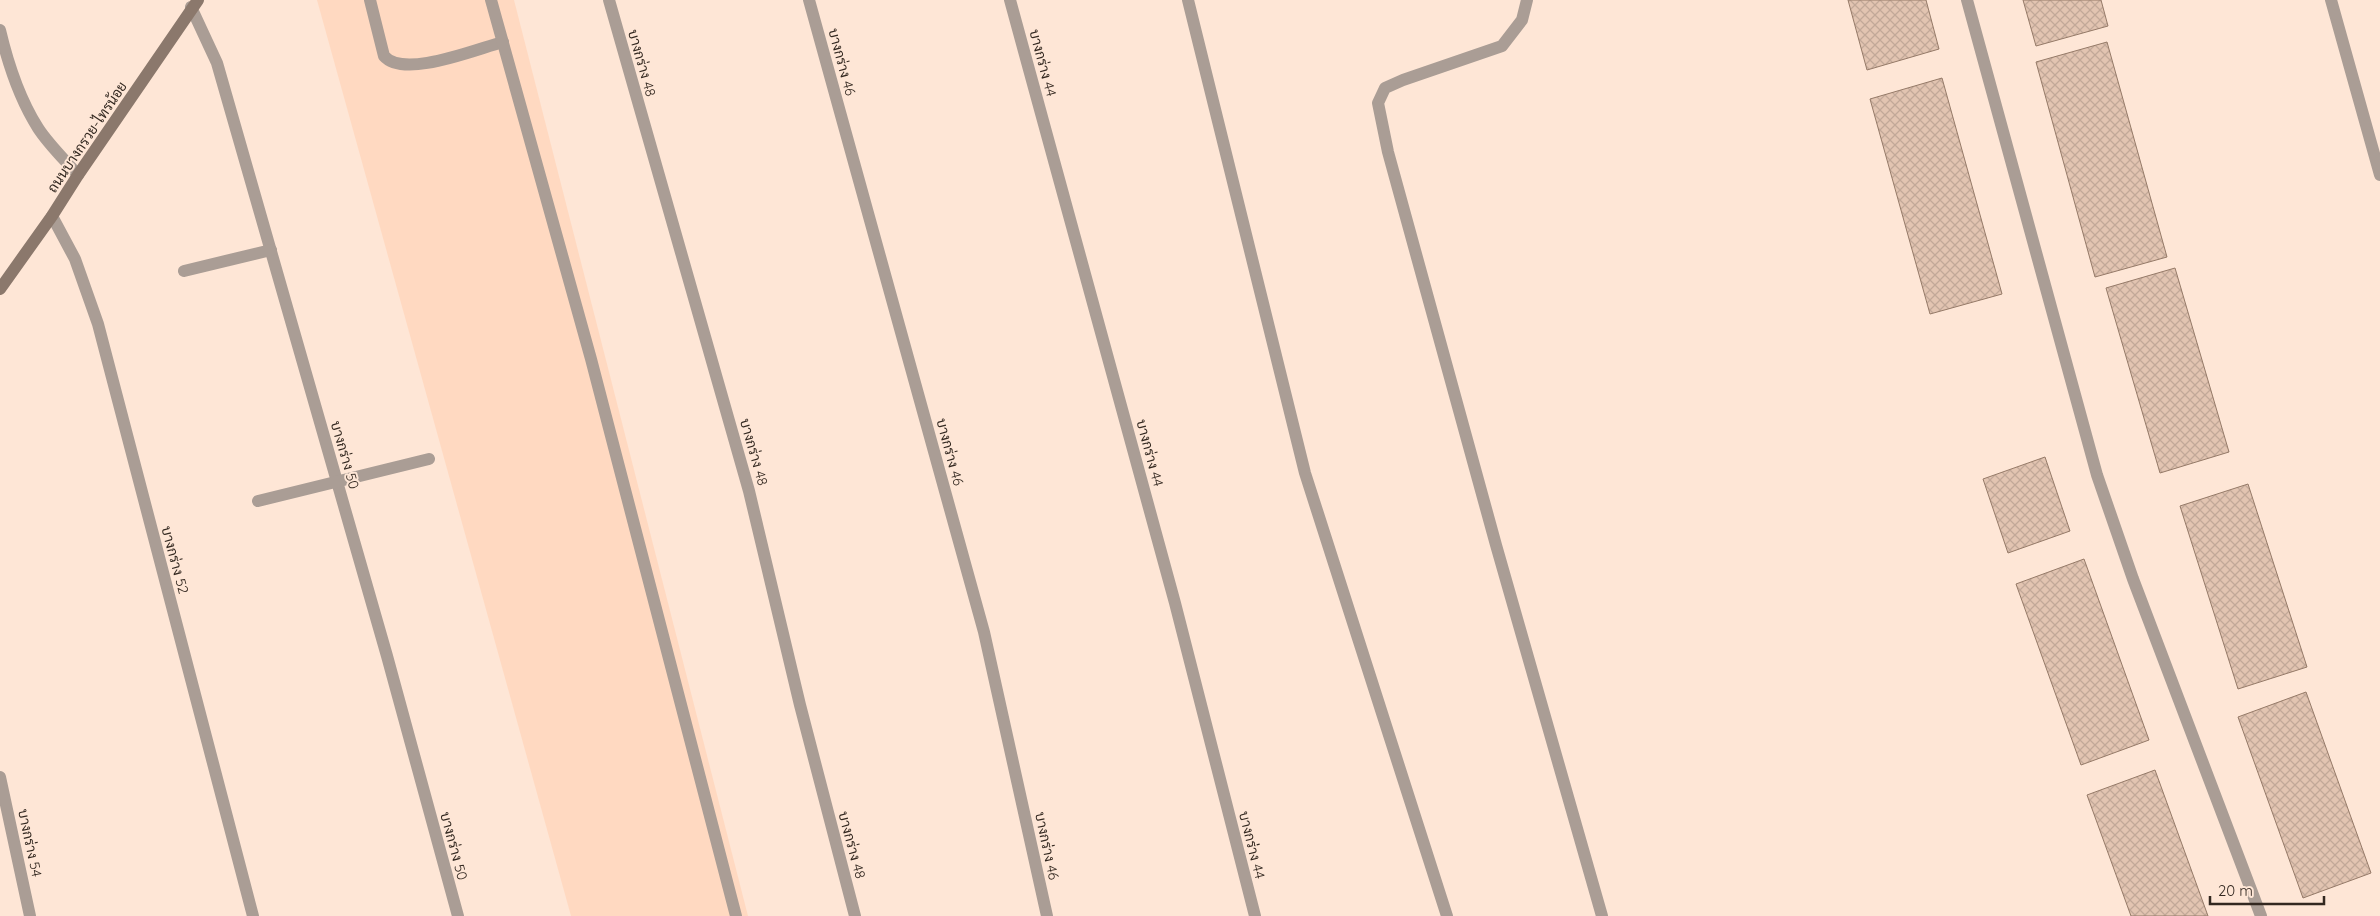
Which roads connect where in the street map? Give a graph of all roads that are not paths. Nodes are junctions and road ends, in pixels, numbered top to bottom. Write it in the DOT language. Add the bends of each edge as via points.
graph roads {
  1 [pos="370,0"];
  2 [pos="491,0"];
  3 [pos="609,0"];
  4 [pos="810,0"];
  5 [pos="1010,0"];
  6 [pos="1188,0"];
  7 [pos="1527,0"];
  8 [pos="1967,0"];
  9 [pos="2331,0"];
  10 [pos="194,4"];
  11 [pos="0,30"];
  12 [pos="503,42"];
  13 [pos="78,175"];
  14 [pos="2380,175"];
  15 [pos="52,216"];
  16 [pos="271,250"];
  17 [pos="184,271"];
  18 [pos="0,289"];
  19 [pos="429,459"];
  20 [pos="336,481"];
  21 [pos="258,501"];
  22 [pos="0,777"];
  23 [pos="30,916"];
  24 [pos="254,916"];
  25 [pos="458,916"];
  26 [pos="736,916"];
  27 [pos="855,916"];
  28 [pos="1047,916"];
  29 [pos="1255,916"];
  30 [pos="1447,916"];
  31 [pos="1602,916"];
  32 [pos="2261,916"];
  1 -- 12 [label="street" via="384,56 390,63 425,64"];
  2 -- 12 [label="street"];
  3 -- 27 [label="street, บางกร่าง 48" via="749,490"];
  4 -- 28 [label="street, บางกร่าง 46" via="984,632"];
  5 -- 29 [label="street, บางกร่าง 44" via="1175,603"];
  6 -- 30 [label="street" via="1304,473"];
  7 -- 31 [label="street" via="1522,20 1502,46 1385,88 1378,103 1388,152 1456,401"];
  8 -- 32 [label="street" via="2097,475 2133,579"];
  9 -- 14 [label="street"];
  10 -- 13 [label="main road, ถนนบางกรวย-ไทรน้อย"];
  10 -- 16 [label="street, บางกร่าง 50" via="217,63"];
  11 -- 13 [label="street" via="7,60 25,106 39,129"];
  12 -- 26 [label="street" via="591,359"];
  13 -- 15 [label="main road, ถนนบางกรวย-ไทรน้อย"];
  15 -- 18 [label="main road, ถนนบางกรวย-ไทรน้อย"];
  15 -- 24 [label="street, บางกร่าง 52" via="75,259 98,324"];
  16 -- 17 [label="street"];
  16 -- 20 [label="street, บางกร่าง 50"];
  19 -- 20 [label="street"];
  20 -- 21 [label="street"];
  20 -- 25 [label="street, บางกร่าง 50"];
  22 -- 23 [label="street, บางกร่าง 54"];
}
